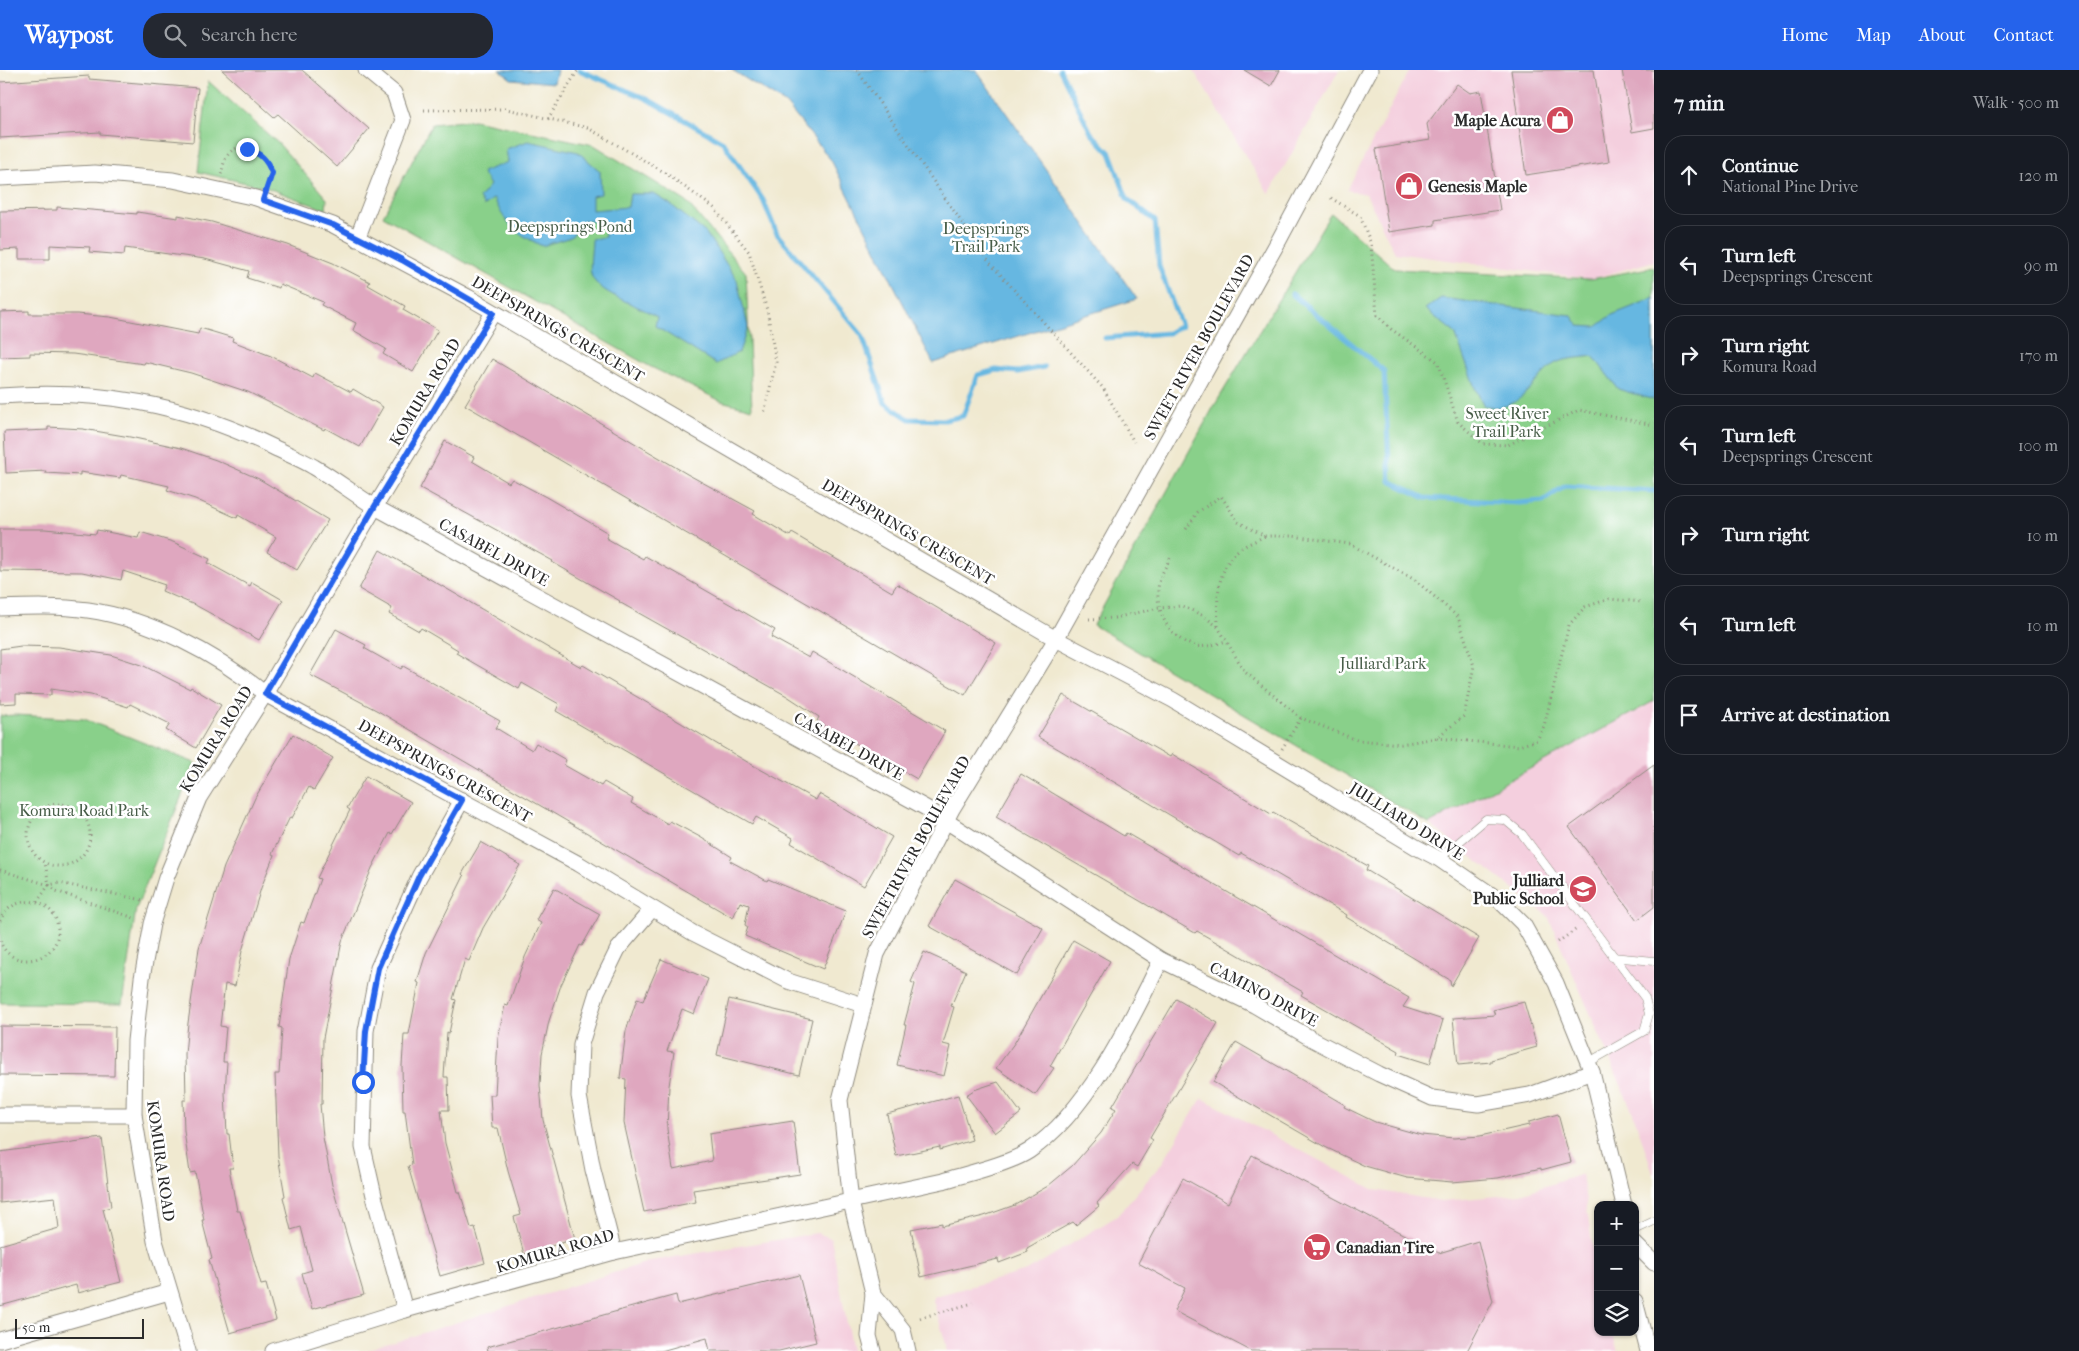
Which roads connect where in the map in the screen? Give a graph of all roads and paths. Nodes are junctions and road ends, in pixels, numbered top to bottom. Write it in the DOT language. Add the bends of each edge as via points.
graph roads {
  1 [pos="366,70"];
  2 [pos="578,70"];
  3 [pos="857,70"];
  4 [pos="1370,70"];
  5 [pos="424,110"];
  6 [pos="548,119"];
  7 [pos="0,178"];
  8 [pos="218,190"];
  9 [pos="1330,198"];
  10 [pos="263,200"];
  11 [pos="357,239"];
  12 [pos="493,313"];
  13 [pos="0,396"];
  14 [pos="764,414"];
  15 [pos="1654,425"];
  16 [pos="1134,442"];
  17 [pos="375,506"];
  18 [pos="1184,532"];
  19 [pos="1265,536"];
  20 [pos="1170,558"];
  21 [pos="1642,602"];
  22 [pos="0,608"];
  23 [pos="1158,608"];
  24 [pos="1089,619"];
  25 [pos="1218,627"];
  26 [pos="1056,640"];
  27 [pos="1226,641"];
  28 [pos="265,694"];
  29 [pos="1301,718"];
  30 [pos="1436,738"];
  31 [pos="1274,762"];
  32 [pos="462,800"];
  33 [pos="947,819"];
  34 [pos="1439,859"];
  35 [pos="45,863"];
  36 [pos="0,870"];
  37 [pos="49,884"];
  38 [pos="148,901"];
  39 [pos="37,902"];
  40 [pos="652,909"];
  41 [pos="0,921"];
  42 [pos="142,921"];
  43 [pos="1587,922"];
  44 [pos="0,940"];
  45 [pos="1558,942"];
  46 [pos="1612,957"];
  47 [pos="1161,960"];
  48 [pos="1654,961"];
  49 [pos="863,1005"];
  50 [pos="1644,1031"];
  51 [pos="1654,1033"];
  52 [pos="1590,1067"];
  53 [pos="0,1115"];
  54 [pos="134,1115"];
  55 [pos="1623,1201"];
  56 [pos="851,1202"];
  57 [pos="1654,1221"];
  58 [pos="1639,1228"];
  59 [pos="1637,1246"];
  60 [pos="614,1252"];
  61 [pos="1654,1263"];
  62 [pos="169,1292"];
  63 [pos="873,1293"];
  64 [pos="973,1303"];
  65 [pos="404,1310"];
  66 [pos="1639,1316"];
  67 [pos="920,1318"];
  68 [pos="0,1340"];
  69 [pos="188,1351"];
  70 [pos="273,1351"];
  71 [pos="873,1351"];
  72 [pos="908,1351"];
  73 [pos="1648,1351"];
  1 -- 11 [label="street" via="394,93 403,120"];
  2 -- 6 [label="path"];
  3 -- 16 [label="path" via="989,262 1102,388"];
  4 -- 26 [label="street, SWEET RIVER BOULEVARD"];
  5 -- 6 [label="path" via="507,109"];
  6 -- 14 [label="path" via="588,128 664,172 714,208 749,252 767,310 776,362"];
  7 -- 8 [label="street, DEEPSPRINGS CRESCENT" via="95,173 173,180"];
  8 -- 10 [label="street, DEEPSPRINGS CRESCENT"];
  8 -- 10 [label="path" via="226,158 238,149 247,149 264,158 272,173"];
  9 -- 15 [label="path" via="1360,216 1371,244 1377,315 1391,329 1438,362 1458,422 1483,444 1508,445 1579,410"];
  10 -- 11 [label="street, DEEPSPRINGS CRESCENT" via="333,225"];
  11 -- 12 [label="street, DEEPSPRINGS CRESCENT" via="402,260"];
  12 -- 17 [label="street, KOMURA ROAD"];
  12 -- 26 [label="street, DEEPSPRINGS CRESCENT" via="839,511"];
  13 -- 17 [label="street, CASABEL DRIVE" via="66,393 181,410 252,437 313,466"];
  17 -- 28 [label="street, KOMURA ROAD"];
  17 -- 33 [label="street, CASABEL DRIVE"];
  18 -- 19 [label="path" via="1198,512 1221,496 1238,522"];
  19 -- 25 [label="path" via="1235,553 1220,579"];
  19 -- 30 [label="path" via="1292,536 1350,544 1415,580 1458,617 1474,666 1464,716"];
  20 -- 23 [label="path" via="1159,580"];
  21 -- 30 [label="path" via="1609,599 1585,607 1569,625 1544,726 1537,740 1519,746"];
  22 -- 28 [label="street, DEEPSPRINGS CRESCENT" via="88,610 156,628 230,668"];
  23 -- 24 [label="path" via="1114,618"];
  23 -- 25 [label="path" via="1182,606"];
  23 -- 27 [label="path" via="1173,634 1193,646"];
  25 -- 27 [label="path"];
  26 -- 31 [label="street, JULLIARD DRIVE" via="1173,700"];
  26 -- 33 [label="street, SWEETRIVER BOULEVARD"];
  27 -- 29 [label="path" via="1245,672"];
  28 -- 32 [label="street, DEEPSPRINGS CRESCENT"];
  28 -- 54 [label="street, KOMURA ROAD" via="199,798 166,878 152,924 142,978 135,1041"];
  29 -- 30 [label="path" via="1357,740 1401,744"];
  29 -- 31 [label="path"];
  31 -- 34 [label="street, JULLIARD DRIVE"];
  32 -- 40 [label="street, DEEPSPRINGS CRESCENT" via="579,864"];
  32 -- 65 [label="street" via="419,876 378,968 366,1031 363,1147"];
  33 -- 47 [label="street, CAMINO DRIVE"];
  33 -- 49 [label="street, SWEETRIVER BOULEVARD" via="877,954"];
  34 -- 43 [label="lane" via="1486,819 1505,820 1522,834"];
  34 -- 52 [label="street, JULLIARD DRIVE" via="1500,900 1523,924 1556,983"];
  35 -- 35 [label="path" via="30,849 28,829 31,819 47,806 67,805 77,809 89,826 88,846 75,862 55,866"];
  35 -- 37 [label="path"];
  36 -- 37 [label="path"];
  37 -- 38 [label="path" via="59,882"];
  37 -- 39 [label="path"];
  37 -- 42 [label="path" via="56,891"];
  39 -- 41 [label="path" via="17,902"];
  39 -- 44 [label="path" via="46,906 57,922 58,932 51,950 34,960 25,960 7,952"];
  40 -- 49 [label="street, DEEPSPRINGS CRESCENT" via="788,981"];
  40 -- 60 [label="street" via="618,949 597,992 580,1044 579,1096 593,1170"];
  43 -- 45 [label="path"];
  43 -- 46 [label="lane"];
  46 -- 48 [label="lane"];
  46 -- 50 [label="lane" via="1645,998 1649,1014"];
  47 -- 52 [label="street, CAMINO DRIVE" via="1254,1005 1312,1040 1432,1098 1478,1104 1530,1094"];
  47 -- 56 [label="street, KOMURA ROAD" via="1117,1046 1086,1094 1028,1152 943,1181"];
  49 -- 56 [label="street, SWEETRIVER BOULEVARD" via="840,1100"];
  50 -- 51 [label="lane"];
  50 -- 52 [label="lane"];
  52 -- 55 [label="street, JULLIARD DRIVE"];
  53 -- 54 [label="street"];
  54 -- 62 [label="street, KOMURA ROAD" via="155,1241"];
  56 -- 60 [label="street, KOMURA ROAD"];
  56 -- 63 [label="street, SWEETRIVER BOULEVARD"];
  57 -- 58 [label="lane"];
  59 -- 61 [label="street"];
  60 -- 65 [label="street, KOMURA ROAD"];
  62 -- 68 [label="street"];
  62 -- 69 [label="street, KOMURA ROAD"];
  63 -- 71 [label="street, SWEETRIVER BOULEVARD" via="869,1336"];
  63 -- 72 [label="street, SWEETRIVER BOULEVARD" via="903,1330"];
  64 -- 67 [label="path"];
  65 -- 70 [label="street, KOMURA ROAD"];
  66 -- 73 [label="street"];
}
